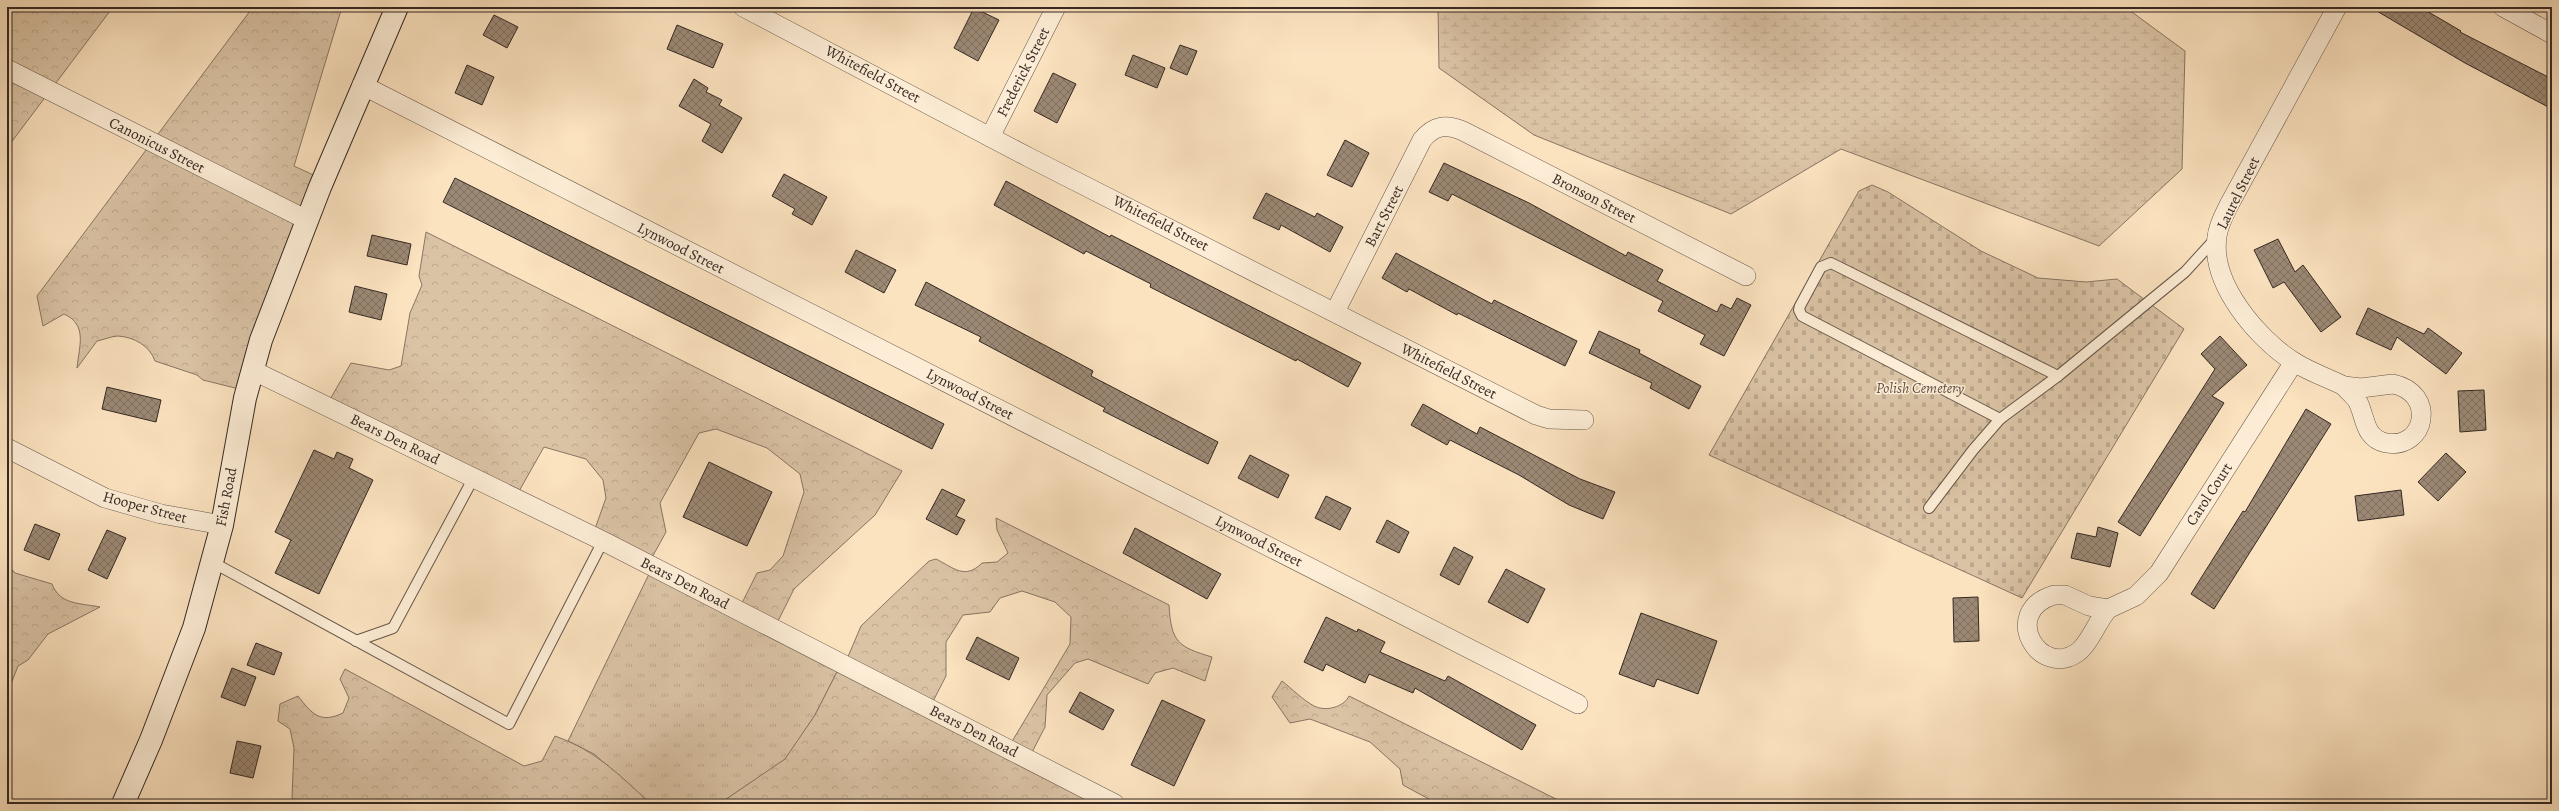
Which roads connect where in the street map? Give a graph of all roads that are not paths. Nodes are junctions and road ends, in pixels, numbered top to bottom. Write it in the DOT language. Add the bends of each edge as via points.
graph roads {
  1 [pos="397,7"];
  2 [pos="743,7"];
  3 [pos="1056,7"];
  4 [pos="2337,7"];
  5 [pos="2503,7"];
  6 [pos="2552,34"];
  7 [pos="7,69"];
  8 [pos="362,85"];
  9 [pos="1440,126"];
  10 [pos="990,137"];
  11 [pos="307,220"];
  12 [pos="2217,237"];
  13 [pos="1746,276"];
  14 [pos="1335,312"];
  15 [pos="2294,362"];
  16 [pos="252,370"];
  17 [pos="2058,376"];
  18 [pos="2344,386"];
  19 [pos="2000,419"];
  20 [pos="1584,420"];
  21 [pos="7,448"];
  22 [pos="474,477"];
  23 [pos="1929,508"];
  24 [pos="222,525"];
  25 [pos="603,541"];
  26 [pos="212,562"];
  27 [pos="2108,609"];
  28 [pos="356,641"];
  29 [pos="1578,704"];
  30 [pos="123,804"];
  31 [pos="1115,804"];
  1 -- 8 [label="main road, Fish Road"];
  2 -- 10 [label="street, Whitefield Street"];
  3 -- 10 [label="street, Frederick Street"];
  4 -- 12 [label="street, Laurel Street" via="2230,203"];
  5 -- 6 [label="street"];
  7 -- 11 [label="street, Canonicus Street"];
  8 -- 11 [label="main road, Fish Road"];
  8 -- 29 [label="street, Lynwood Street"];
  9 -- 13 [label="street, Bronson Street" via="1464,131"];
  9 -- 14 [label="street, Bart Street" via="1422,140"];
  10 -- 14 [label="street, Whitefield Street"];
  11 -- 16 [label="main road, Fish Road"];
  12 -- 15 [label="street, Laurel Street" via="2218,259 2224,280 2237,305 2258,330"];
  12 -- 17 [label="lane" via="2185,272"];
  14 -- 20 [label="street, Whitefield Street" via="1536,415 1549,419"];
  15 -- 18 [label="street, Laurel Street"];
  15 -- 27 [label="street, Carol Court" via="2159,573 2136,596"];
  16 -- 22 [label="street, Bears Den Road"];
  16 -- 24 [label="main road, Fish Road"];
  17 -- 19 [label="lane"];
  17 -- 19 [label="lane" via="1831,263 1821,267 1800,306 1802,316"];
  19 -- 23 [label="lane"];
  21 -- 24 [label="street, Hooper Street" via="105,498 161,514"];
  22 -- 25 [label="street, Bears Den Road"];
  22 -- 28 [label="lane" via="393,628"];
  24 -- 26 [label="main road, Fish Road"];
  25 -- 28 [label="lane" via="509,724"];
  25 -- 31 [label="street, Bears Den Road"];
  26 -- 28 [label="lane"];
  26 -- 30 [label="main road, Fish Road" via="194,628 151,740"];
}
